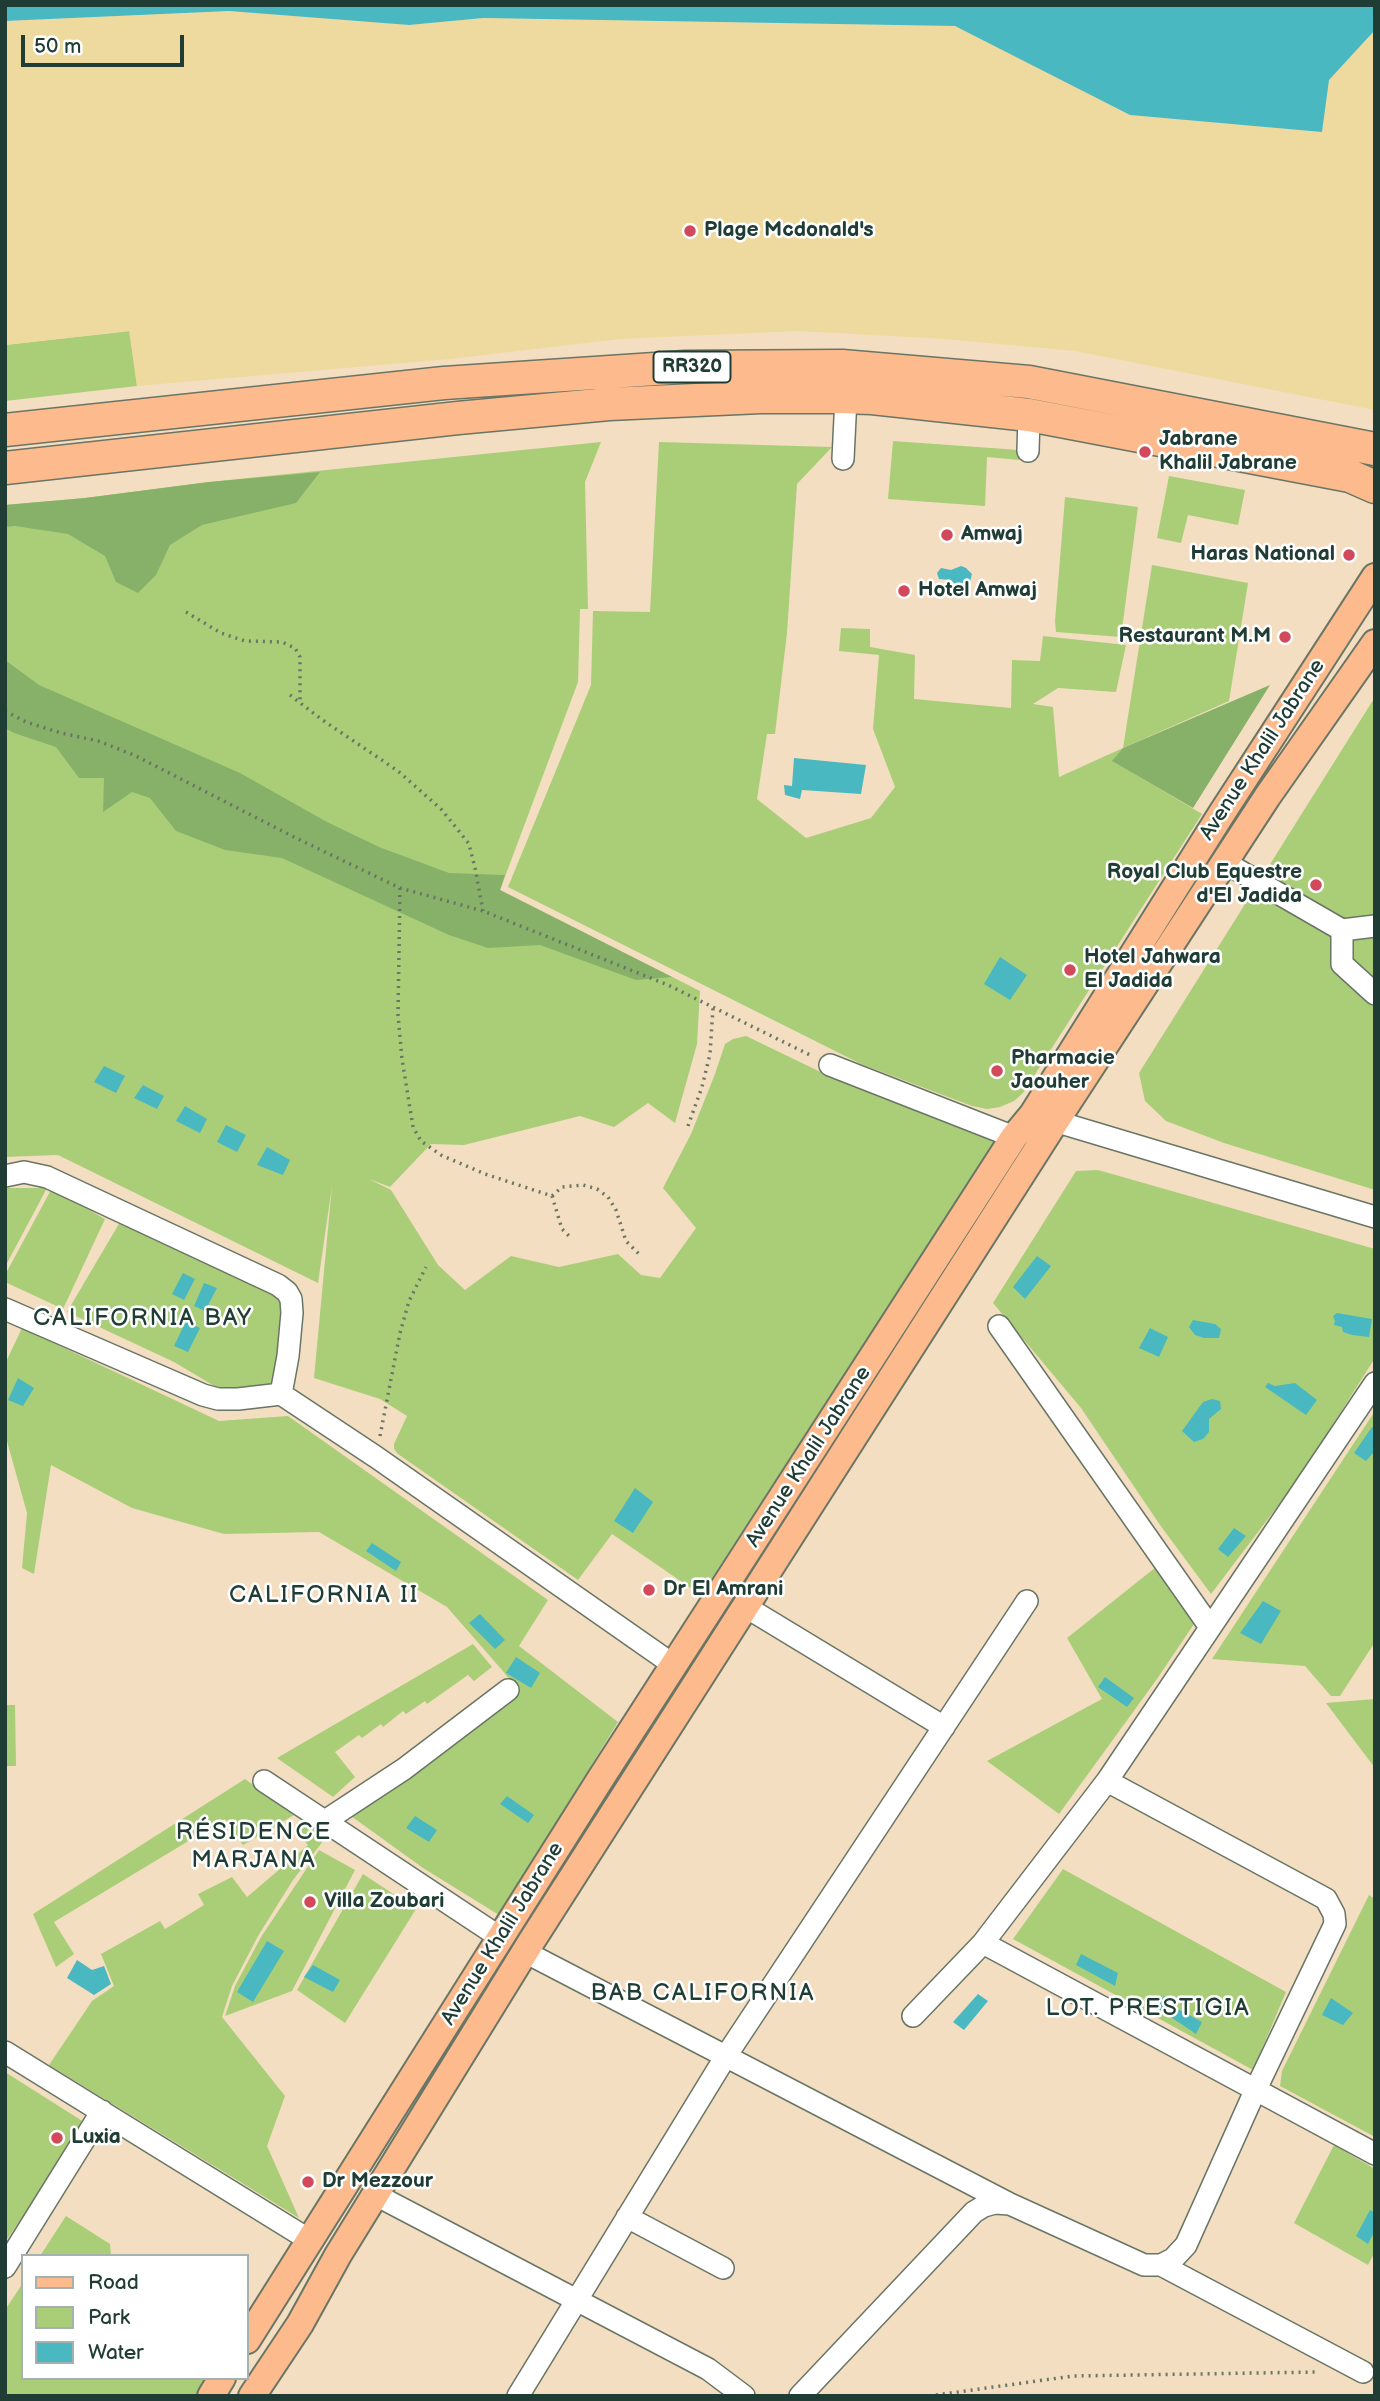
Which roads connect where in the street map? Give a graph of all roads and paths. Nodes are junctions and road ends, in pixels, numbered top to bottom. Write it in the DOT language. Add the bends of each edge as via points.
graph roads {
  1 [pos="846,397"];
  2 [pos="1029,415"];
  3 [pos="5,430"];
  4 [pos="1375,449"];
  5 [pos="1028,450"];
  6 [pos="843,459"];
  7 [pos="5,468"];
  8 [pos="1375,486"];
  9 [pos="1375,576"];
  10 [pos="186,612"];
  11 [pos="1375,643"];
  12 [pos="290,695"];
  13 [pos="300,703"];
  14 [pos="5,711"];
  15 [pos="1224,862"];
  16 [pos="400,888"];
  17 [pos="483,911"];
  18 [pos="1375,926"];
  19 [pos="1342,930"];
  20 [pos="1375,994"];
  21 [pos="713,1009"];
  22 [pos="830,1065"];
  23 [pos="1044,1118"];
  24 [pos="688,1126"];
  25 [pos="1014,1138"];
  26 [pos="5,1176"];
  27 [pos="552,1196"];
  28 [pos="1375,1217"];
  29 [pos="570,1237"];
  30 [pos="639,1254"];
  31 [pos="426,1267"];
  32 [pos="5,1309"];
  33 [pos="999,1326"];
  34 [pos="1375,1383"];
  35 [pos="281,1394"];
  36 [pos="376,1457"];
  37 [pos="1027,1601"];
  38 [pos="746,1607"];
  39 [pos="1210,1626"];
  40 [pos="675,1666"];
  41 [pos="508,1690"];
  42 [pos="944,1727"];
  43 [pos="264,1780"];
  44 [pos="1107,1780"];
  45 [pos="325,1821"];
  46 [pos="501,1938"];
  47 [pos="983,1943"];
  48 [pos="525,1952"];
  49 [pos="913,2016"];
  50 [pos="5,2052"];
  51 [pos="726,2056"];
  52 [pos="1255,2091"];
  53 [pos="102,2111"];
  54 [pos="1375,2154"];
  55 [pos="376,2195"];
  56 [pos="1010,2204"];
  57 [pos="627,2217"];
  58 [pos="311,2241"];
  59 [pos="1161,2264"];
  60 [pos="5,2267"];
  61 [pos="723,2268"];
  62 [pos="575,2300"];
  63 [pos="248,2338"];
  64 [pos="1324,2372"];
  65 [pos="1363,2372"];
  66 [pos="221,2380"];
  67 [pos="211,2396"];
  68 [pos="252,2396"];
  69 [pos="518,2396"];
  70 [pos="744,2396"];
  71 [pos="800,2396"];
  72 [pos="929,2396"];
  1 -- 2 [label="highway, RR320"];
  1 -- 6 [label="street"];
  1 -- 7 [label="highway, RR320" via="609,404"];
  2 -- 5 [label="street"];
  2 -- 8 [label="highway, RR320" via="1350,476"];
  3 -- 4 [label="highway, RR320" via="444,383 685,367 842,366 1029,382"];
  9 -- 23 [label="main road, Avenue Khalil Jabrane" via="1222,813"];
  10 -- 13 [label="path" via="245,641 282,642 295,648 300,657"];
  11 -- 15 [label="main road, Avenue Khalil Jabrane"];
  12 -- 13 [label="path"];
  13 -- 17 [label="path" via="398,771 442,810 469,844"];
  14 -- 16 [label="path" via="26,722 134,755"];
  15 -- 19 [label="street"];
  15 -- 23 [label="main road, Avenue Khalil Jabrane"];
  16 -- 17 [label="path"];
  16 -- 27 [label="path" via="398,1015 413,1127 421,1141 441,1155"];
  17 -- 21 [label="path" via="668,985"];
  18 -- 19 [label="street"];
  19 -- 20 [label="street" via="1342,964"];
  21 -- 22 [label="path"];
  21 -- 24 [label="path" via="710,1054"];
  22 -- 25 [label="street" via="879,1078"];
  23 -- 25 [label="main road, Avenue Khalil Jabrane"];
  23 -- 28 [label="street"];
  23 -- 38 [label="main road, Avenue Khalil Jabrane"];
  25 -- 40 [label="main road, Avenue Khalil Jabrane"];
  26 -- 35 [label="street" via="24,1172 47,1177 287,1292 292,1313"];
  27 -- 29 [label="path" via="562,1229"];
  27 -- 30 [label="path" via="562,1187 597,1189 608,1197 626,1241"];
  31 -- 36 [label="path" via="400,1333"];
  32 -- 35 [label="street" via="203,1395 238,1399"];
  33 -- 39 [label="street"];
  34 -- 39 [label="street"];
  35 -- 36 [label="street"];
  36 -- 40 [label="street"];
  37 -- 42 [label="street"];
  38 -- 42 [label="street"];
  38 -- 48 [label="main road, Avenue Khalil Jabrane"];
  39 -- 44 [label="street"];
  40 -- 46 [label="main road, Avenue Khalil Jabrane"];
  41 -- 45 [label="street" via="404,1769"];
  42 -- 51 [label="street"];
  43 -- 45 [label="street"];
  44 -- 47 [label="street"];
  44 -- 52 [label="street" via="1326,1899 1331,1907 1335,1924"];
  45 -- 46 [label="street"];
  46 -- 58 [label="main road, Avenue Khalil Jabrane"];
  47 -- 49 [label="street"];
  47 -- 52 [label="street"];
  48 -- 51 [label="street"];
  48 -- 55 [label="main road, Avenue Khalil Jabrane"];
  50 -- 53 [label="street"];
  51 -- 56 [label="street"];
  51 -- 57 [label="street"];
  52 -- 54 [label="street"];
  52 -- 59 [label="street" via="1186,2245"];
  53 -- 58 [label="street"];
  53 -- 60 [label="street"];
  55 -- 62 [label="street"];
  55 -- 68 [label="main road, Avenue Khalil Jabrane"];
  56 -- 59 [label="street" via="1144,2264"];
  56 -- 71 [label="street" via="995,2203 974,2212"];
  57 -- 61 [label="street"];
  57 -- 62 [label="street"];
  58 -- 63 [label="main road, Avenue Khalil Jabrane"];
  59 -- 65 [label="street"];
  62 -- 69 [label="street"];
  62 -- 70 [label="street" via="708,2369"];
  64 -- 72 [label="path" via="1073,2376"];
  66 -- 67 [label="main road"];
}
